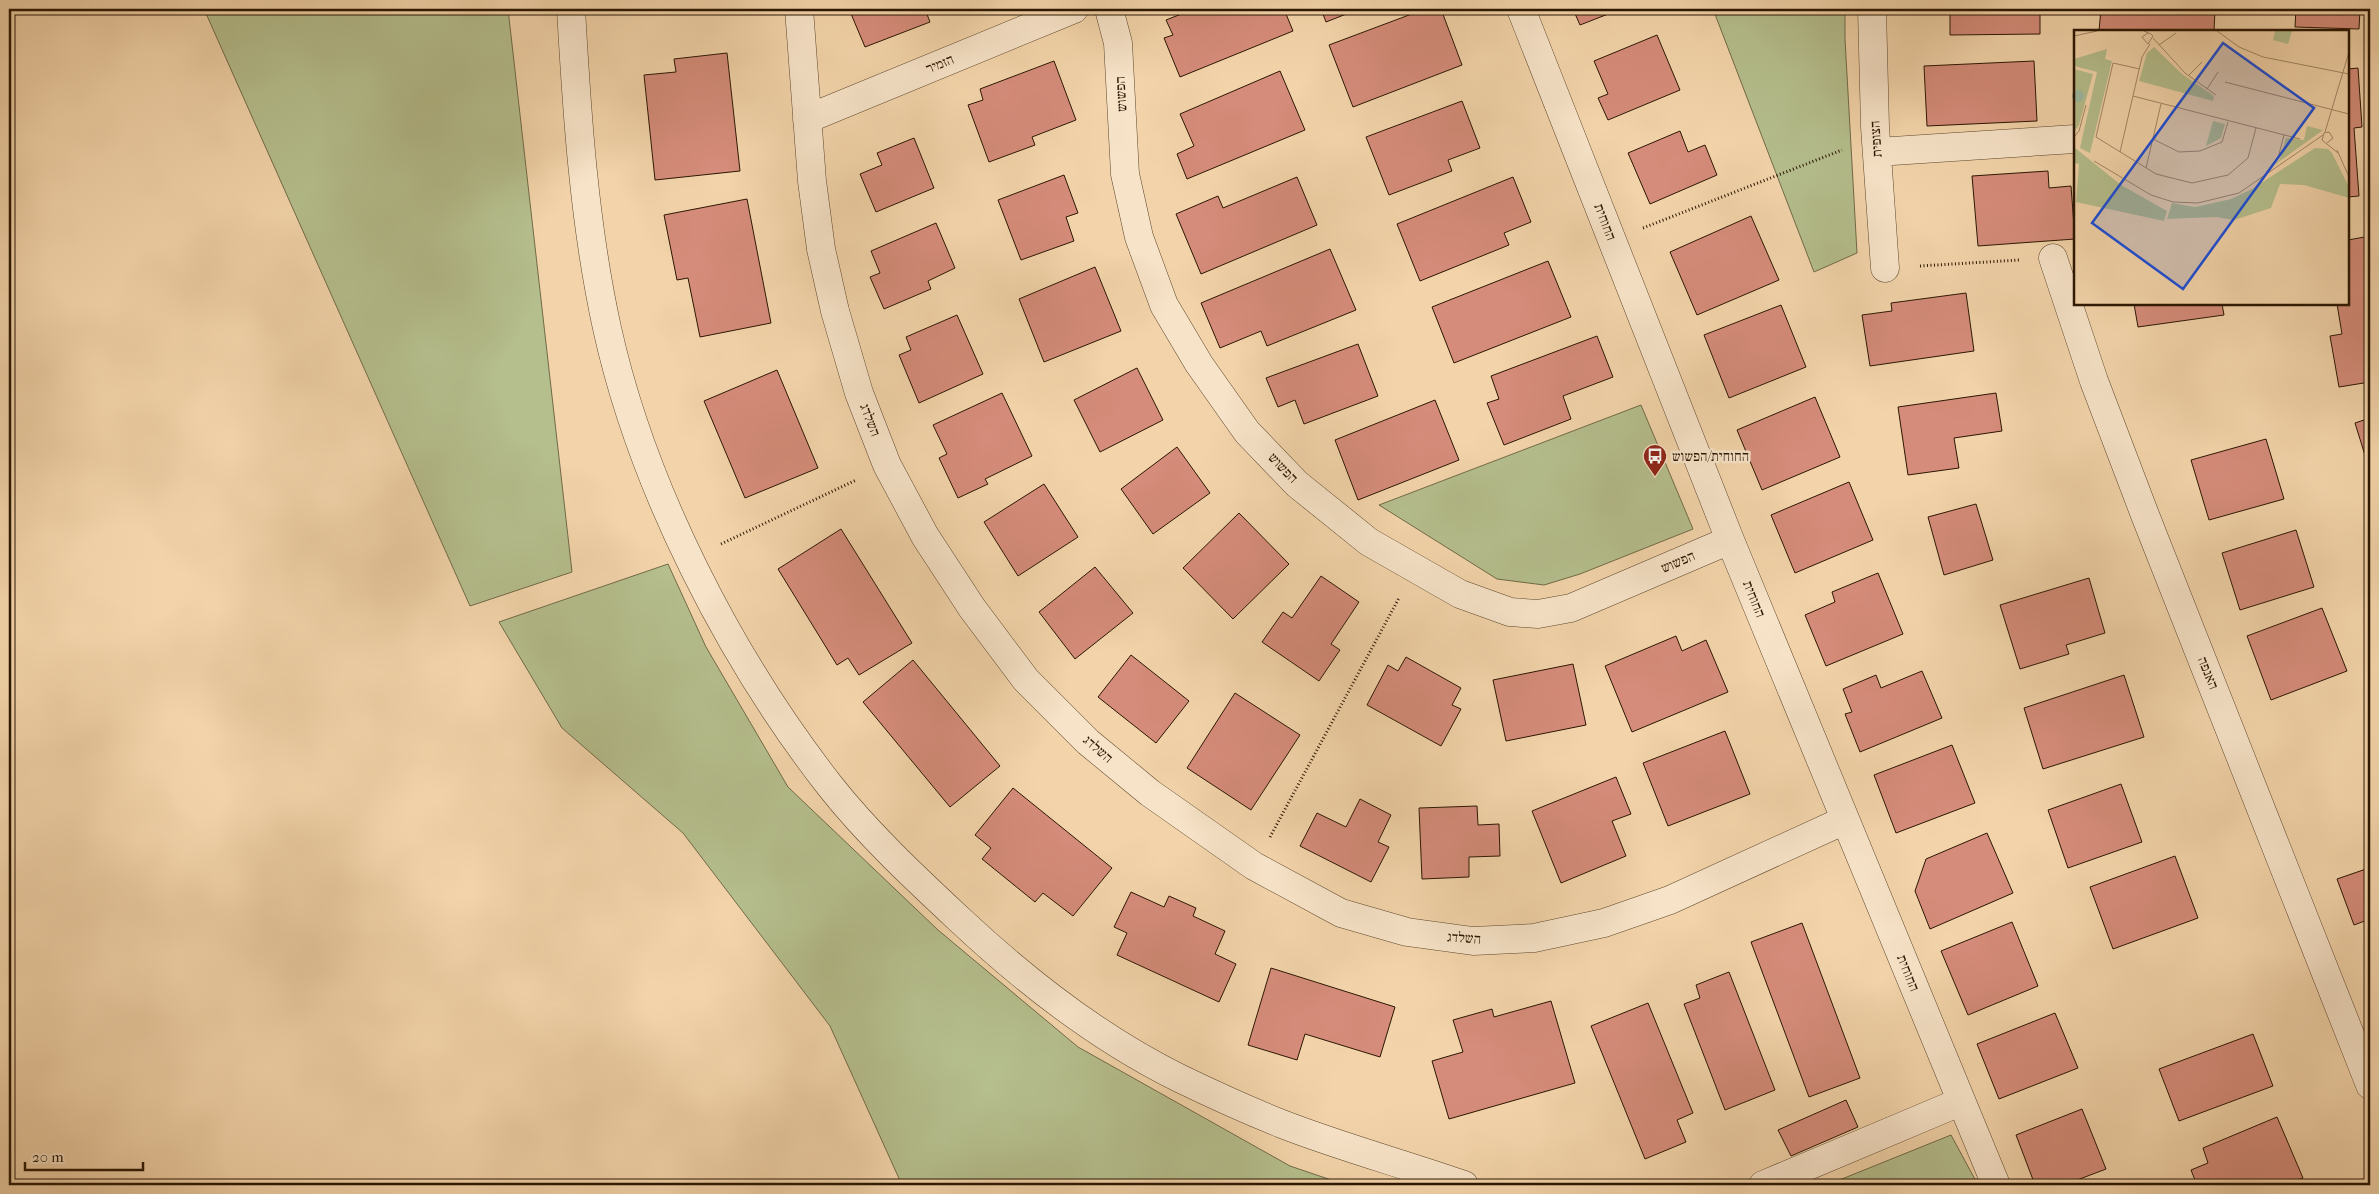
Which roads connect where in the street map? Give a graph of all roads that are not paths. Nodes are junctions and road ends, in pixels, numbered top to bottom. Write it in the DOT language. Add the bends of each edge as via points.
graph roads {
  1 [pos="571,9"];
  2 [pos="799,9"];
  3 [pos="1074,9"];
  4 [pos="1109,9"];
  5 [pos="1521,9"];
  6 [pos="1872,9"];
  7 [pos="807,118"];
  8 [pos="2074,139"];
  9 [pos="1876,145"];
  10 [pos="2053,258"];
  11 [pos="1885,268"];
  12 [pos="1730,540"];
  13 [pos="1845,820"];
  14 [pos="2370,1085"];
  15 [pos="1960,1102"];
  16 [pos="1464,1185"];
  17 [pos="1762,1185"];
  18 [pos="1996,1185"];
  1 -- 16 [label="street" via="590,228 607,329 638,437 689,559 753,679 831,788 909,872 993,951 1082,1021 1176,1077 1282,1124"];
  2 -- 7 [label="street, השלדג"];
  3 -- 7 [label="street, הזמיר"];
  4 -- 12 [label="street, הפשוש" via="1118,44 1125,174 1139,237 1164,305 1199,364 1247,432 1291,478 1369,542 1460,594 1510,612 1538,614 1571,608"];
  5 -- 12 [label="street, החוחית"];
  6 -- 9 [label="street, הצופית"];
  7 -- 13 [label="street, השלדג" via="821,248 835,311 859,393 887,465 925,536 972,608 1026,680 1088,742 1150,793 1254,866 1342,913 1407,932 1473,941 1534,938 1604,923 1670,900"];
  8 -- 9 [label="street"];
  9 -- 11 [label="street, הצופית"];
  10 -- 14 [label="street, האנפה" via="2094,381 2138,497"];
  12 -- 13 [label="street, החוחית"];
  13 -- 15 [label="street, החוחית"];
  15 -- 17 [label="street"];
  15 -- 18 [label="street, החוחית"];
}
